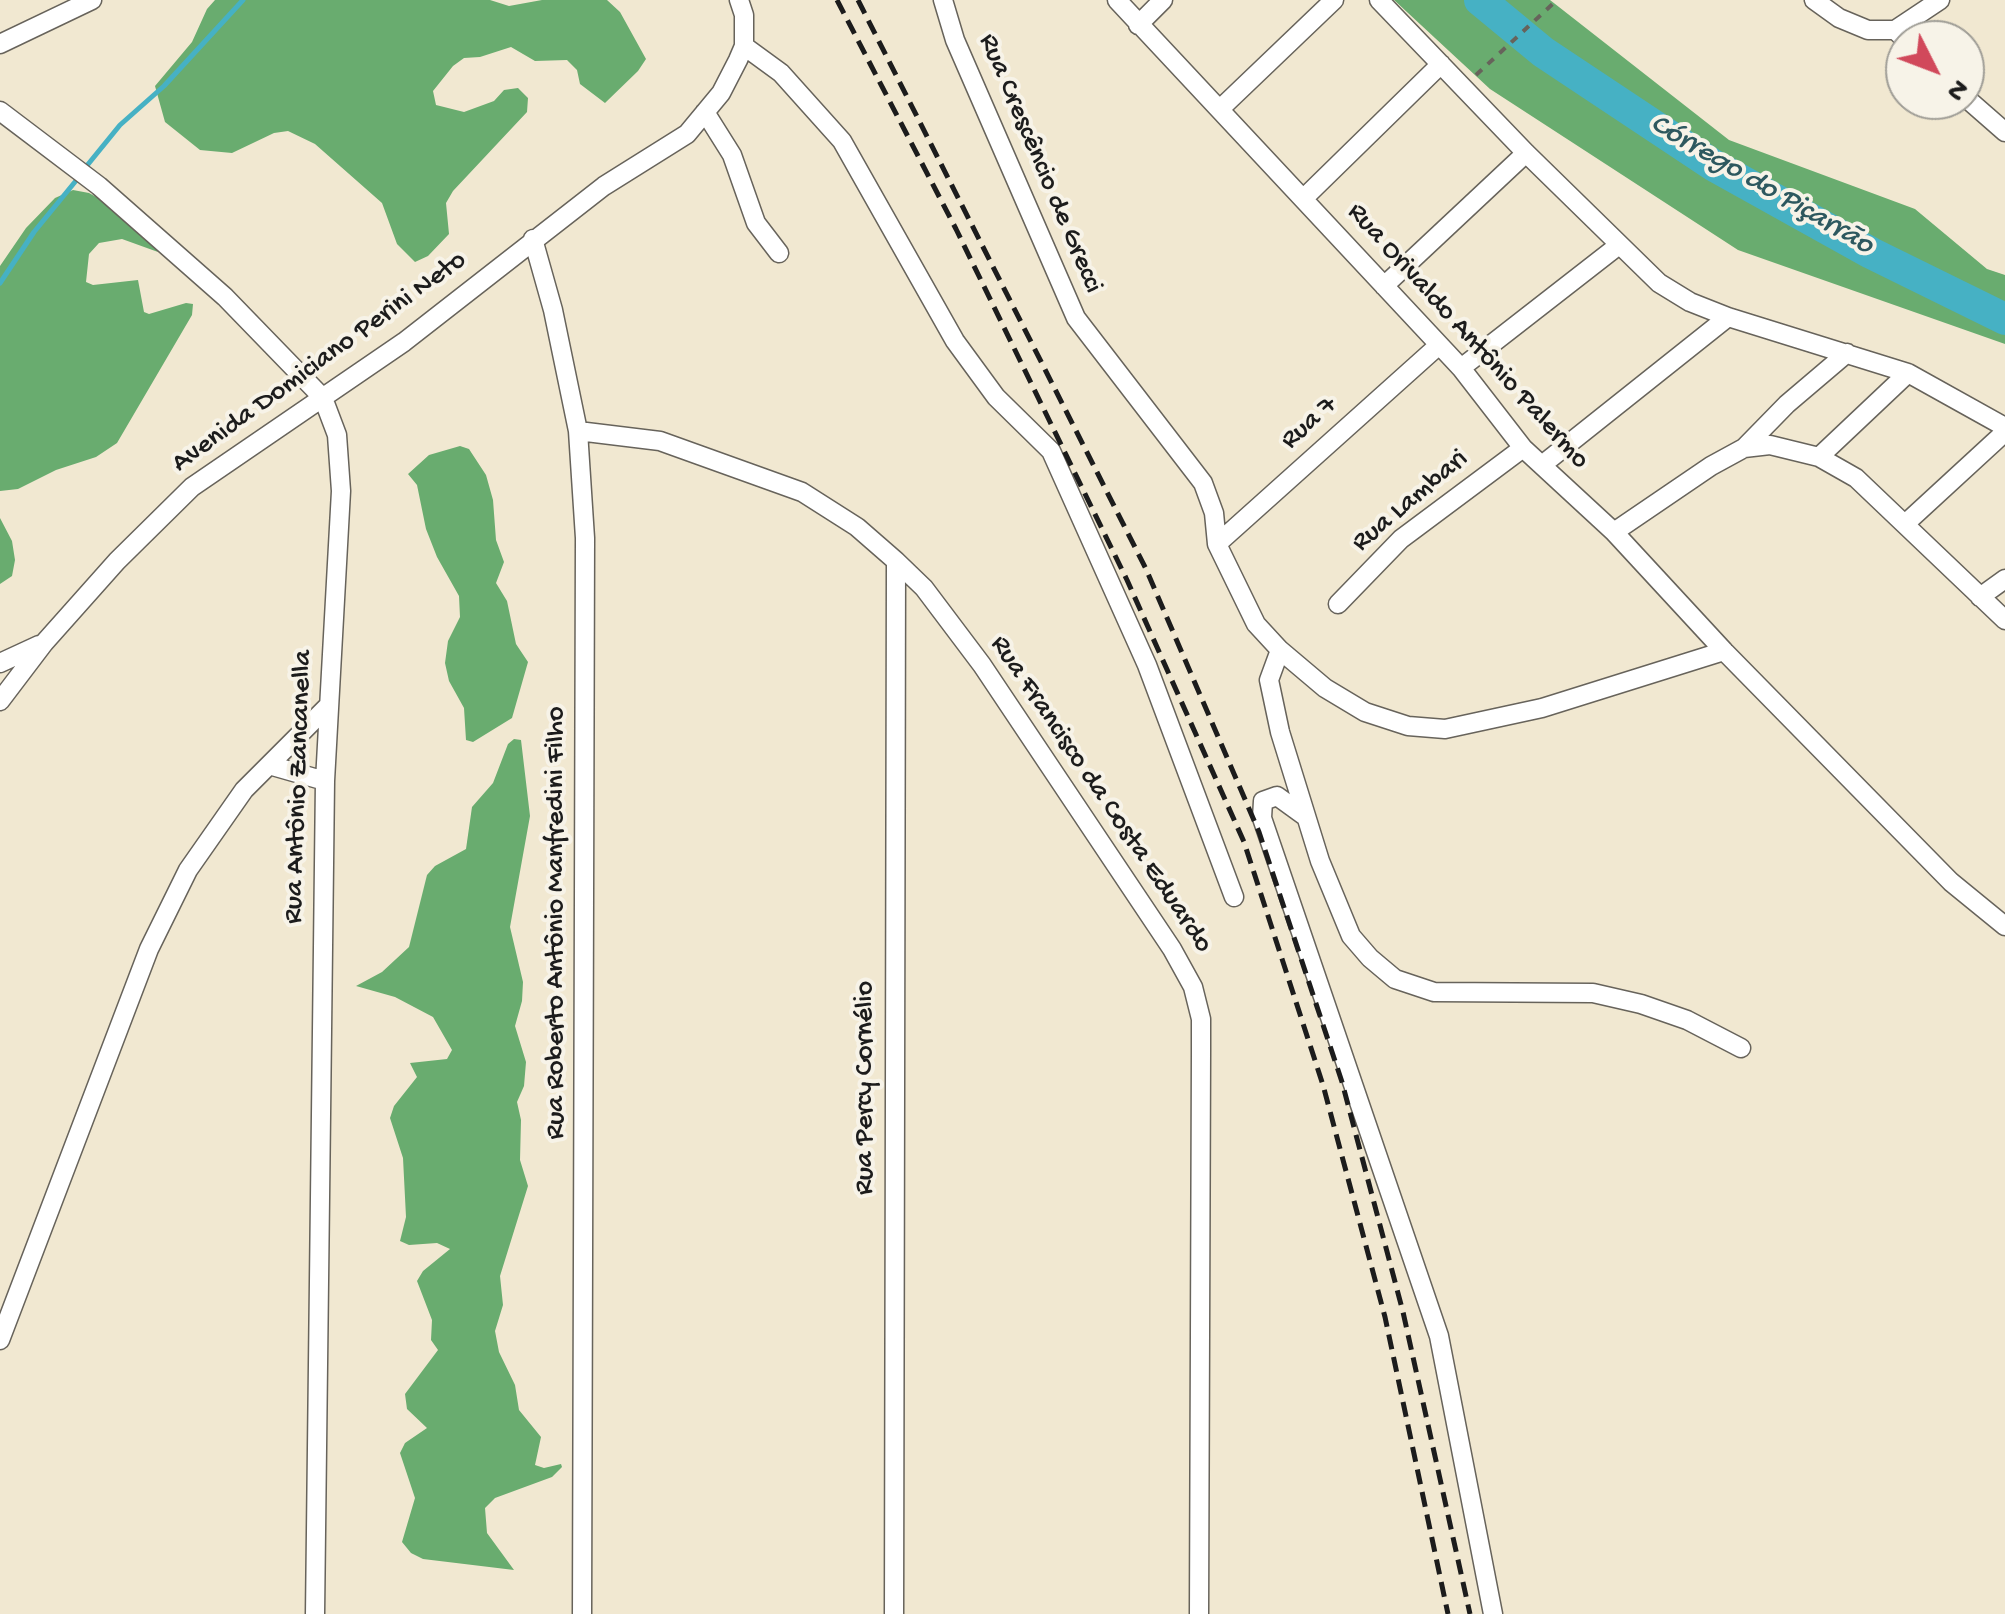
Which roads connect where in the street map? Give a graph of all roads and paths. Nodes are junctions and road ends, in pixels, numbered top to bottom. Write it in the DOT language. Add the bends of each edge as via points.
graph roads {
  1 [pos="92,0"];
  2 [pos="739,0"];
  3 [pos="943,0"];
  4 [pos="1118,0"];
  5 [pos="1163,0"];
  6 [pos="1334,0"];
  7 [pos="1379,0"];
  8 [pos="1557,0"];
  9 [pos="1814,0"];
  10 [pos="1940,0"];
  11 [pos="1918,20"];
  12 [pos="1138,24"];
  13 [pos="1885,33"];
  14 [pos="0,44"];
  15 [pos="744,46"];
  16 [pos="1441,64"];
  17 [pos="1464,88"];
  18 [pos="1220,109"];
  19 [pos="0,111"];
  20 [pos="706,112"];
  21 [pos="1985,114"];
  22 [pos="2005,132"];
  23 [pos="1526,153"];
  24 [pos="1304,198"];
  25 [pos="532,239"];
  26 [pos="1619,245"];
  27 [pos="780,253"];
  28 [pos="1384,286"];
  29 [pos="1728,317"];
  30 [pos="1439,345"];
  31 [pos="1847,353"];
  32 [pos="1461,368"];
  33 [pos="1908,373"];
  34 [pos="323,398"];
  35 [pos="2005,430"];
  36 [pos="578,431"];
  37 [pos="1523,448"];
  38 [pos="1744,448"];
  39 [pos="1820,457"];
  40 [pos="1542,465"];
  41 [pos="1905,524"];
  42 [pos="1614,532"];
  43 [pos="1217,544"];
  44 [pos="896,561"];
  45 [pos="2005,578"];
  46 [pos="1980,597"];
  47 [pos="1338,604"];
  48 [pos="2005,620"];
  49 [pos="44,642"];
  50 [pos="1280,650"];
  51 [pos="1724,652"];
  52 [pos="0,663"];
  53 [pos="0,701"];
  54 [pos="327,707"];
  55 [pos="268,765"];
  56 [pos="325,781"];
  57 [pos="1306,818"];
  58 [pos="1234,897"];
  59 [pos="2005,926"];
  60 [pos="1741,1048"];
  61 [pos="0,1340"];
  62 [pos="316,1614"];
  63 [pos="582,1614"];
  64 [pos="894,1614"];
  65 [pos="1199,1614"];
  66 [pos="1493,1614"];
  1 -- 14 [label="street"];
  2 -- 15 [label="street"];
  3 -- 43 [label="street, Rua Crescêncio de Grecci" via="1076,318 1203,483"];
  4 -- 12 [label="street, Rua Orivaldo Antônio Palermo"];
  5 -- 12 [label="street"];
  6 -- 18 [label="street"];
  7 -- 16 [label="street"];
  8 -- 17 [label="path"];
  9 -- 13 [label="street" via="1839,18"];
  10 -- 11 [label="street"];
  12 -- 18 [label="street, Rua Orivaldo Antônio Palermo"];
  15 -- 20 [label="street, Avenida Domiciano Perini Neto"];
  15 -- 58 [label="street" via="781,72 842,141 955,342 996,397 1051,451 1147,665"];
  16 -- 17 [label="street"];
  16 -- 24 [label="street"];
  17 -- 23 [label="street"];
  18 -- 24 [label="street, Rua Orivaldo Antônio Palermo"];
  19 -- 34 [label="street, Rua Antônio Zancanella" via="99,186 226,297"];
  20 -- 25 [label="street, Avenida Domiciano Perini Neto" via="688,134"];
  20 -- 27 [label="street" via="732,156 756,222"];
  21 -- 22 [label="street"];
  23 -- 26 [label="street"];
  23 -- 28 [label="street"];
  24 -- 28 [label="street, Rua Orivaldo Antônio Palermo"];
  25 -- 34 [label="street, Avenida Domiciano Perini Neto"];
  25 -- 36 [label="street, Rua Roberto Antônio Manfredini Filho"];
  26 -- 29 [label="street" via="1660,283"];
  26 -- 32 [label="street"];
  28 -- 30 [label="street, Rua Orivaldo Antônio Palermo"];
  29 -- 31 [label="street"];
  29 -- 40 [label="street"];
  30 -- 32 [label="street, Rua Orivaldo Antônio Palermo"];
  30 -- 43 [label="street, Rua 7"];
  31 -- 33 [label="street"];
  31 -- 38 [label="street"];
  32 -- 37 [label="street, Rua Orivaldo Antônio Palermo"];
  33 -- 35 [label="street"];
  33 -- 39 [label="street"];
  34 -- 49 [label="street, Avenida Domiciano Perini Neto" via="192,486"];
  34 -- 54 [label="street, Rua Antônio Zancanella" via="336,435 341,490"];
  35 -- 41 [label="street"];
  36 -- 44 [label="street, Rua Francisco da Costa Eduardo" via="660,441 802,492 857,526"];
  36 -- 63 [label="street, Rua Roberto Antônio Manfredini Filho" via="586,688"];
  37 -- 40 [label="street, Rua Orivaldo Antônio Palermo"];
  37 -- 47 [label="street, Rua Lambari" via="1401,539"];
  38 -- 39 [label="street" via="1770,445"];
  38 -- 42 [label="street"];
  39 -- 41 [label="street" via="1856,478"];
  40 -- 42 [label="street, Rua Orivaldo Antônio Palermo"];
  41 -- 46 [label="street"];
  42 -- 51 [label="street, Rua Orivaldo Antônio Palermo"];
  43 -- 50 [label="street, Rua Crescêncio de Grecci" via="1256,624"];
  44 -- 64 [label="street, Rua Percy Cornélio"];
  44 -- 65 [label="street, Rua Francisco da Costa Eduardo" via="982,665 1193,987 1201,1019"];
  45 -- 46 [label="street"];
  46 -- 48 [label="street"];
  49 -- 52 [label="street"];
  49 -- 53 [label="street, Avenida Domiciano Perini Neto"];
  50 -- 51 [label="street, Rua Crescêncio de Grecci" via="1366,712 1445,729 1542,708"];
  50 -- 57 [label="street" via="1269,680"];
  51 -- 59 [label="street, Rua Orivaldo Antônio Palermo" via="1948,879"];
  54 -- 55 [label="street"];
  54 -- 56 [label="street, Rua Antônio Zancanella"];
  55 -- 56 [label="street"];
  55 -- 61 [label="street" via="188,870 149,948"];
  56 -- 62 [label="street, Rua Antônio Zancanella"];
  57 -- 60 [label="street" via="1351,936 1394,979 1434,992 1593,992 1686,1020"];
  57 -- 66 [label="street" via="1278,796 1262,802 1262,818 1439,1336"];
}
